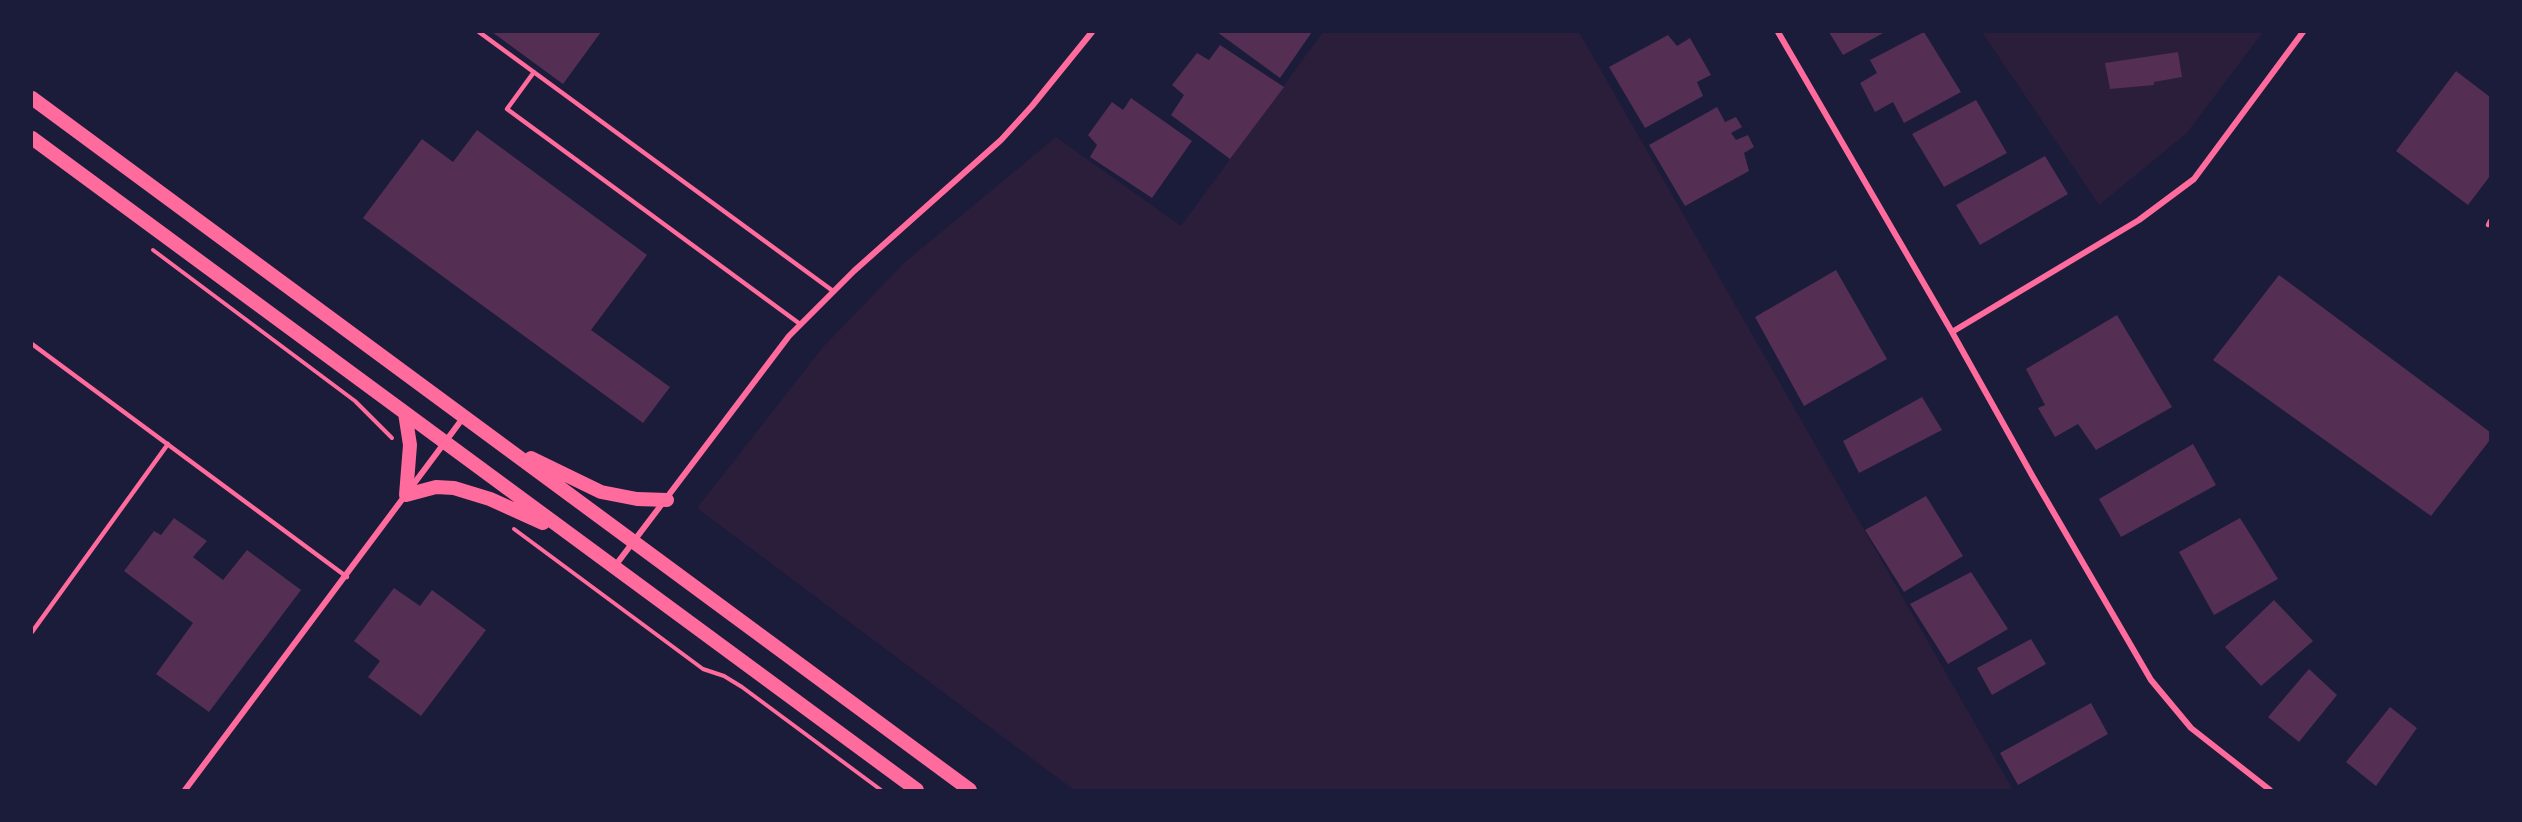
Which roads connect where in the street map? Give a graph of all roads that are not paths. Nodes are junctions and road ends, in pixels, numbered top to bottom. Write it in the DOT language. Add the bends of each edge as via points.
graph roads {
  1 [pos="479,32"];
  2 [pos="1092,32"];
  3 [pos="1778,32"];
  4 [pos="2303,32"];
  5 [pos="534,72"];
  6 [pos="32,98"];
  7 [pos="32,138"];
  8 [pos="833,291"];
  9 [pos="800,324"];
  10 [pos="1952,332"];
  11 [pos="32,344"];
  12 [pos="405,413"];
  13 [pos="463,418"];
  14 [pos="489,437"];
  15 [pos="445,443"];
  16 [pos="168,444"];
  17 [pos="406,495"];
  18 [pos="667,500"];
  19 [pos="570,535"];
  20 [pos="634,542"];
  21 [pos="614,567"];
  22 [pos="347,577"];
  23 [pos="32,632"];
  24 [pos="185,790"];
  25 [pos="917,790"];
  26 [pos="970,790"];
  27 [pos="2270,790"];
  1 -- 5 [label="lane"];
  2 -- 8 [label="street" via="1001,140"];
  3 -- 10 [label="street"];
  4 -- 10 [label="street" via="2194,179 2139,220"];
  5 -- 8 [label="lane"];
  5 -- 9 [label="lane" via="507,109"];
  6 -- 13 [label="main road"];
  7 -- 12 [label="main road"];
  8 -- 9 [label="street"];
  9 -- 18 [label="street"];
  10 -- 27 [label="street" via="2151,680 2191,728"];
  11 -- 16 [label="lane"];
  12 -- 15 [label="main road"];
  12 -- 17 [label="main road" via="410,445"];
  13 -- 14 [label="main road"];
  13 -- 15 [label="street"];
  14 -- 18 [label="main road" via="588,488 629,498"];
  14 -- 20 [label="main road"];
  15 -- 17 [label="street"];
  15 -- 19 [label="main road"];
  16 -- 22 [label="lane"];
  16 -- 23 [label="lane"];
  17 -- 19 [label="main road" via="436,487 454,488 490,499"];
  17 -- 22 [label="street"];
  18 -- 20 [label="street"];
  19 -- 21 [label="main road"];
  20 -- 21 [label="street"];
  20 -- 26 [label="main road"];
  21 -- 25 [label="main road"];
  22 -- 24 [label="street"];
}
